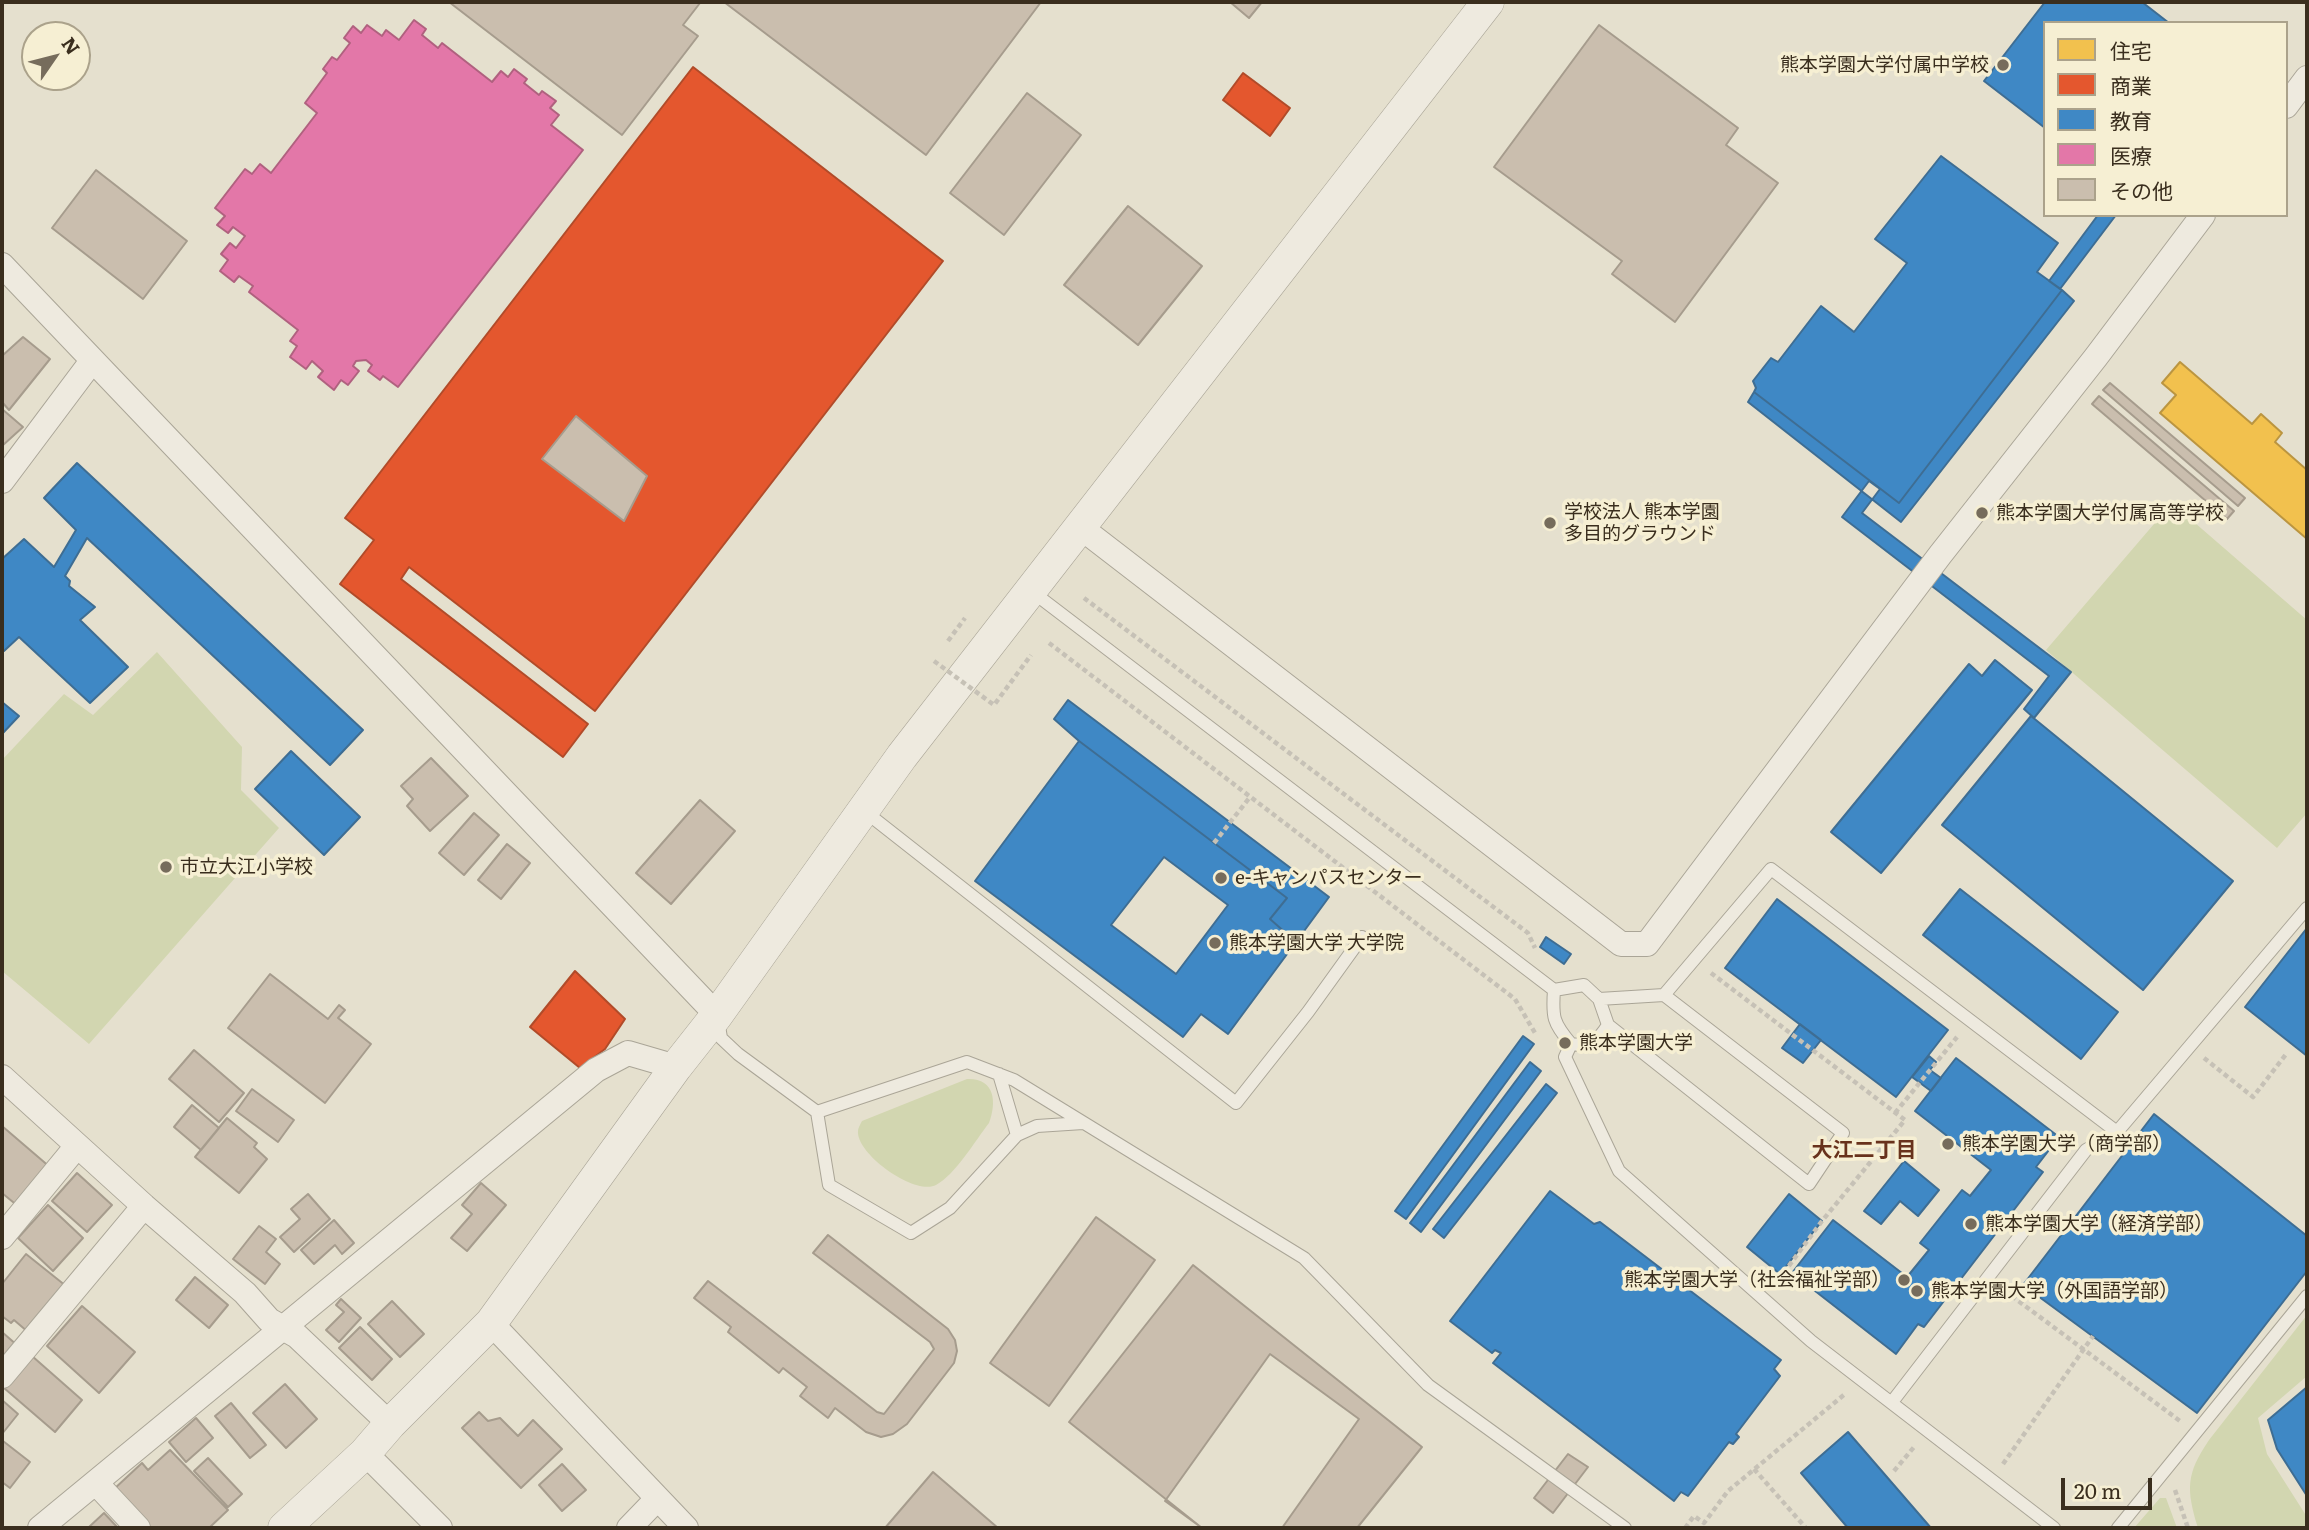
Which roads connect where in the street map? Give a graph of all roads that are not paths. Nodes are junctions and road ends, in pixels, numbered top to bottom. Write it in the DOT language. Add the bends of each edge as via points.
graph roads {
  1 [pos="1488,2"];
  2 [pos="2307,78"];
  3 [pos="2288,103"];
  4 [pos="2201,217"];
  5 [pos="2,265"];
  6 [pos="92,362"];
  7 [pos="2,481"];
  8 [pos="1080,527"];
  9 [pos="1030,590"];
  10 [pos="863,810"];
  11 [pos="2307,908"];
  12 [pos="1362,937"];
  13 [pos="1554,990"];
  14 [pos="1664,995"];
  15 [pos="1599,999"];
  16 [pos="717,1015"];
  17 [pos="1608,1025"];
  18 [pos="1571,1044"];
  19 [pos="676,1067"];
  20 [pos="999,1074"];
  21 [pos="2,1077"];
  22 [pos="817,1112"];
  23 [pos="1083,1124"];
  24 [pos="2118,1132"];
  25 [pos="1017,1135"];
  26 [pos="77,1146"];
  27 [pos="144,1206"];
  28 [pos="2,1237"];
  29 [pos="2307,1296"];
  30 [pos="491,1323"];
  31 [pos="283,1330"];
  32 [pos="2,1376"];
  33 [pos="1892,1402"];
  34 [pos="390,1424"];
  35 [pos="365,1452"];
  36 [pos="96,1483"];
  37 [pos="657,1499"];
  38 [pos="40,1528"];
  39 [pos="138,1528"];
  40 [pos="284,1528"];
  41 [pos="440,1528"];
  42 [pos="629,1528"];
  43 [pos="686,1528"];
  44 [pos="1625,1528"];
  45 [pos="2054,1528"];
  46 [pos="2118,1528"];
  1 -- 8 [label="street"];
  2 -- 3 [label="street"];
  4 -- 8 [label="street" via="1647,944 1621,944"];
  5 -- 6 [label="street"];
  6 -- 7 [label="street"];
  6 -- 16 [label="street"];
  8 -- 9 [label="street"];
  9 -- 10 [label="street"];
  9 -- 13 [label="lane"];
  10 -- 12 [label="lane" via="1236,1104"];
  10 -- 16 [label="street"];
  11 -- 24 [label="lane"];
  13 -- 15 [label="lane" via="1584,985"];
  13 -- 18 [label="lane" via="1553,1015"];
  14 -- 15 [label="lane"];
  14 -- 17 [label="lane" via="1843,1133 1809,1184"];
  14 -- 24 [label="lane" via="1771,869"];
  15 -- 17 [label="lane"];
  16 -- 19 [label="street"];
  16 -- 22 [label="lane" via="721,1038"];
  17 -- 18 [label="lane" via="1599,1040 1584,1046"];
  18 -- 33 [label="lane" via="1565,1057 1619,1171 1811,1340"];
  19 -- 30 [label="street"];
  19 -- 31 [label="street" via="628,1053 596,1070"];
  20 -- 22 [label="lane" via="967,1062"];
  20 -- 23 [label="lane"];
  20 -- 25 [label="lane"];
  21 -- 26 [label="street"];
  22 -- 25 [label="lane" via="830,1185 911,1233 950,1208"];
  23 -- 25 [label="lane" via="1037,1126"];
  23 -- 44 [label="lane" via="1304,1258 1428,1385"];
  24 -- 33 [label="lane" via="2086,1150"];
  26 -- 27 [label="street"];
  26 -- 28 [label="street"];
  27 -- 31 [label="street"];
  27 -- 32 [label="street"];
  29 -- 46 [label="lane"];
  30 -- 34 [label="street"];
  30 -- 37 [label="street"];
  31 -- 34 [label="street" via="297,1336"];
  31 -- 36 [label="street"];
  33 -- 45 [label="lane"];
  34 -- 35 [label="street"];
  35 -- 40 [label="street"];
  35 -- 41 [label="street"];
  36 -- 38 [label="street"];
  36 -- 39 [label="street"];
  37 -- 42 [label="street"];
  37 -- 43 [label="street"];
}
